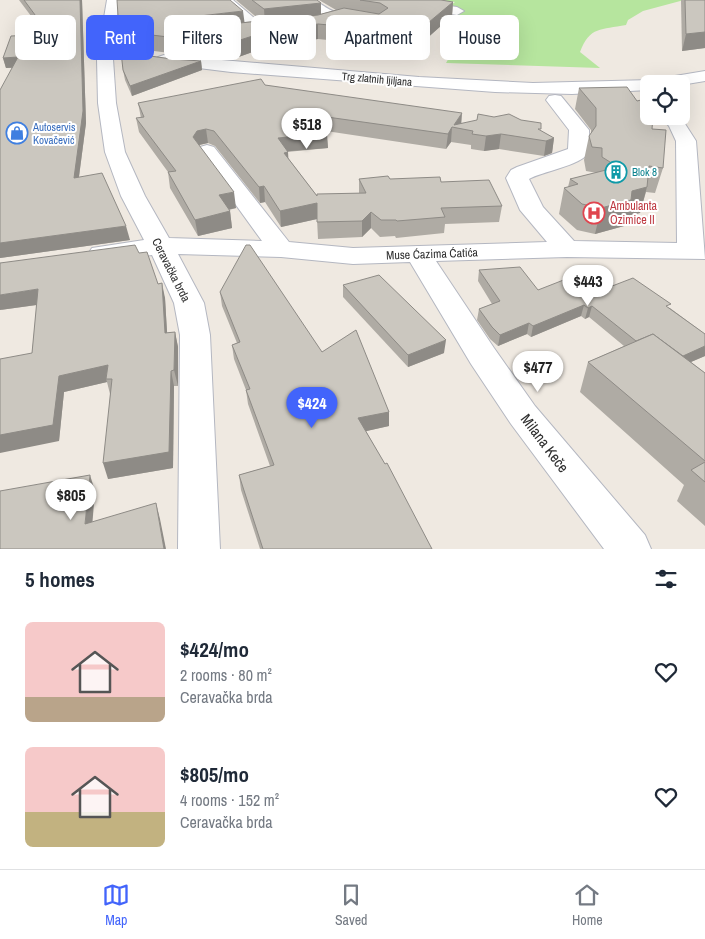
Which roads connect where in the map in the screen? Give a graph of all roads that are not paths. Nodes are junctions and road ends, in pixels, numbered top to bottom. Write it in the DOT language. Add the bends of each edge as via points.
graph roads {
  1 [pos="113,0"];
  2 [pos="226,0"];
  3 [pos="307,0"];
  4 [pos="386,0"];
  5 [pos="457,11"];
  6 [pos="331,15"];
  7 [pos="326,22"];
  8 [pos="318,24"];
  9 [pos="243,31"];
  10 [pos="154,56"];
  11 [pos="705,76"];
  12 [pos="690,78"];
  13 [pos="640,94"];
  14 [pos="555,100"];
  15 [pos="678,125"];
  16 [pos="207,151"];
  17 [pos="159,246"];
  18 [pos="281,249"];
  19 [pos="567,249"];
  20 [pos="697,251"];
  21 [pos="419,255"];
  22 [pos="80,257"];
  23 [pos="199,549"];
  24 [pos="630,549"];
  1 -- 17 [label="street, Ceravačka brda" via="116,53 106,103 115,152"];
  2 -- 9 [label="street" via="265,28"];
  3 -- 6 [label="street"];
  4 -- 5 [label="street"];
  7 -- 8 [label="street"];
  10 -- 13 [label="street, Trg zlatnih ljiljana" via="179,55 235,68 513,89"];
  11 -- 12 [label="street"];
  14 -- 19 [label="street" via="579,130 578,152 517,178 532,210"];
  15 -- 20 [label="street" via="686,140"];
  16 -- 18 [label="street"];
  17 -- 18 [label="street, Muse Ćazima Ćatića"];
  17 -- 22 [label="street, Muse Ćazima Ćatića"];
  17 -- 23 [label="street, Ceravačka brda" via="189,303 195,335"];
  18 -- 21 [label="street, Muse Ćazima Ćatića" via="353,256"];
  19 -- 20 [label="street, Muse Ćazima Ćatića"];
  19 -- 21 [label="street, Muse Ćazima Ćatića"];
  21 -- 24 [label="street, Milana Keče" via="462,326 522,413"];
}
